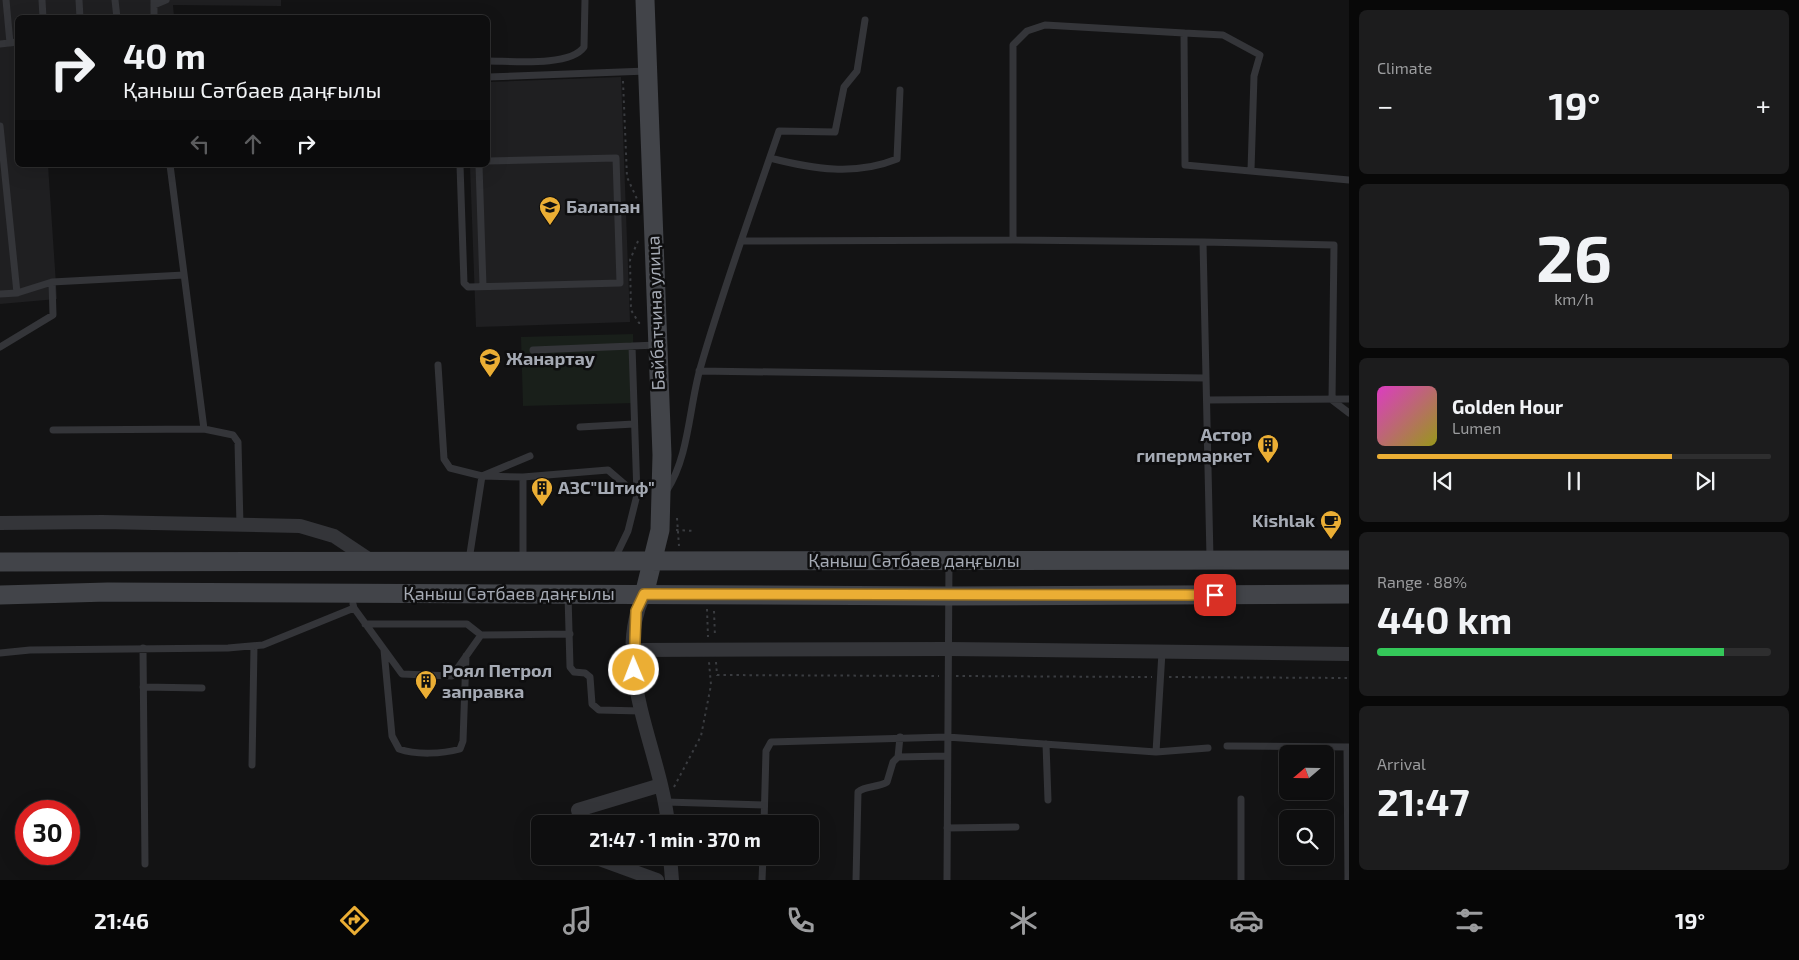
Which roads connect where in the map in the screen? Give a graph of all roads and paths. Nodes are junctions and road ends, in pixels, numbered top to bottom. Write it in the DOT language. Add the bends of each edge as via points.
graph roads {
  1 [pos="6,0"];
  2 [pos="42,0"];
  3 [pos="78,0"];
  4 [pos="116,0"];
  5 [pos="166,0"];
  6 [pos="585,0"];
  7 [pos="645,0"];
  8 [pos="154,2"];
  9 [pos="44,15"];
  10 [pos="80,15"];
  11 [pos="117,15"];
  12 [pos="154,15"];
  13 [pos="865,20"];
  14 [pos="1184,33"];
  15 [pos="14,42"];
  16 [pos="0,44"];
  17 [pos="490,61"];
  18 [pos="648,71"];
  19 [pos="490,77"];
  20 [pos="900,90"];
  21 [pos="0,126"];
  22 [pos="770,158"];
  23 [pos="490,162"];
  24 [pos="170,167"];
  25 [pos="460,167"];
  26 [pos="479,167"];
  27 [pos="1252,170"];
  28 [pos="1349,180"];
  29 [pos="1013,240"];
  30 [pos="741,241"];
  31 [pos="1203,242"];
  32 [pos="184,275"];
  33 [pos="52,282"];
  34 [pos="482,286"];
  35 [pos="17,293"];
  36 [pos="0,294"];
  37 [pos="658,345"];
  38 [pos="632,346"];
  39 [pos="0,347"];
  40 [pos="533,350"];
  41 [pos="438,365"];
  42 [pos="699,371"];
  43 [pos="1205,378"];
  44 [pos="1349,399"];
  45 [pos="1207,400"];
  46 [pos="1332,400"];
  47 [pos="1349,413"];
  48 [pos="634,424"];
  49 [pos="580,427"];
  50 [pos="204,429"];
  51 [pos="53,430"];
  52 [pos="530,456"];
  53 [pos="482,476"];
  54 [pos="523,477"];
  55 [pos="637,495"];
  56 [pos="661,498"];
  57 [pos="0,523"];
  58 [pos="240,526"];
  59 [pos="678,530"];
  60 [pos="694,531"];
  61 [pos="1210,559"];
  62 [pos="1349,560"];
  63 [pos="469,561"];
  64 [pos="523,561"];
  65 [pos="614,561"];
  66 [pos="654,561"];
  67 [pos="948,561"];
  68 [pos="0,562"];
  69 [pos="374,562"];
  70 [pos="568,594"];
  71 [pos="644,594"];
  72 [pos="1349,594"];
  73 [pos="0,595"];
  74 [pos="948,596"];
  75 [pos="353,601"];
  76 [pos="710,603"];
  77 [pos="366,624"];
  78 [pos="570,634"];
  79 [pos="480,635"];
  80 [pos="254,646"];
  81 [pos="143,648"];
  82 [pos="384,649"];
  83 [pos="634,650"];
  84 [pos="712,650"];
  85 [pos="948,650"];
  86 [pos="0,652"];
  87 [pos="1162,652"];
  88 [pos="1349,654"];
  89 [pos="466,655"];
  90 [pos="946,676"];
  91 [pos="955,676"];
  92 [pos="1152,677"];
  93 [pos="1162,677"];
  94 [pos="1349,678"];
  95 [pos="143,687"];
  96 [pos="202,688"];
  97 [pos="641,711"];
  98 [pos="900,737"];
  99 [pos="947,737"];
  100 [pos="1046,744"];
  101 [pos="1227,746"];
  102 [pos="1348,747"];
  103 [pos="1208,748"];
  104 [pos="1156,752"];
  105 [pos="947,756"];
  106 [pos="898,757"];
  107 [pos="252,765"];
  108 [pos="661,785"];
  109 [pos="1048,800"];
  110 [pos="1241,800"];
  111 [pos="666,802"];
  112 [pos="764,804"];
  113 [pos="579,815"];
  114 [pos="667,815"];
  115 [pos="764,815"];
  116 [pos="1016,827"];
  117 [pos="947,828"];
  118 [pos="145,864"];
  119 [pos="616,865"];
  120 [pos="671,865"];
  121 [pos="763,865"];
  122 [pos="657,880"];
  123 [pos="672,880"];
  124 [pos="762,880"];
  125 [pos="856,880"];
  126 [pos="947,880"];
  127 [pos="1241,880"];
  128 [pos="1348,880"];
  1 -- 15 [label="lane"];
  2 -- 9 [label="lane"];
  3 -- 10 [label="lane"];
  4 -- 11 [label="lane"];
  5 -- 8 [label="lane"];
  6 -- 17 [label="lane" via="584,47 580,53 558,60"];
  7 -- 18 [label="main road, Байбатчина улица"];
  8 -- 12 [label="lane"];
  13 -- 22 [label="lane" via="858,71 844,87 835,132 779,131"];
  14 -- 27 [label="lane" via="1223,35 1260,55 1254,76"];
  14 -- 27 [label="lane" via="1185,165"];
  14 -- 29 [label="lane" via="1045,25 1027,31 1013,45"];
  15 -- 16 [label="lane"];
  18 -- 19 [label="lane"];
  18 -- 37 [label="main road, Байбатчина улица"];
  20 -- 22 [label="lane" via="897,159 876,167 839,170 804,167"];
  21 -- 35 [label="lane"];
  22 -- 30 [label="lane"];
  23 -- 34 [label="lane" via="616,158 620,283"];
  24 -- 32 [label="lane"];
  25 -- 34 [label="lane" via="464,283 468,287"];
  26 -- 34 [label="lane"];
  27 -- 28 [label="lane"];
  29 -- 30 [label="lane"];
  29 -- 31 [label="lane"];
  30 -- 42 [label="lane"];
  31 -- 43 [label="lane"];
  31 -- 46 [label="lane" via="1334,245"];
  32 -- 33 [label="lane"];
  32 -- 50 [label="lane"];
  33 -- 35 [label="lane"];
  33 -- 39 [label="lane" via="52,315"];
  35 -- 36 [label="lane"];
  37 -- 38 [label="lane"];
  37 -- 56 [label="main road, Байбатчина улица"];
  38 -- 40 [label="lane"];
  38 -- 48 [label="lane"];
  41 -- 53 [label="lane" via="444,459 450,468 458,472"];
  42 -- 43 [label="lane"];
  42 -- 56 [label="lane" via="677,472"];
  43 -- 45 [label="lane"];
  44 -- 46 [label="lane"];
  45 -- 46 [label="lane"];
  45 -- 61 [label="lane"];
  46 -- 47 [label="lane"];
  48 -- 49 [label="lane"];
  48 -- 55 [label="lane"];
  50 -- 51 [label="lane"];
  50 -- 58 [label="lane" via="233,435 238,442"];
  52 -- 53 [label="lane"];
  53 -- 54 [label="lane"];
  53 -- 63 [label="lane"];
  54 -- 55 [label="lane" via="608,470"];
  54 -- 64 [label="lane"];
  55 -- 65 [label="lane" via="628,530"];
  56 -- 66 [label="main road, Байбатчина улица" via="660,530"];
  57 -- 58 [label="street"];
  58 -- 69 [label="street" via="300,526 334,536"];
  59 -- 60 [label="path"];
  61 -- 62 [label="main road, Қаныш Сәтбаев даңғылы"];
  61 -- 67 [label="main road, Қаныш Сәтбаев даңғылы"];
  63 -- 64 [label="main road, Қаныш Сәтбаев даңғылы"];
  63 -- 69 [label="main road, Қаныш Сәтбаев даңғылы"];
  64 -- 65 [label="main road, Қаныш Сәтбаев даңғылы"];
  65 -- 66 [label="main road, Қаныш Сәтбаев даңғылы"];
  66 -- 67 [label="main road, Қаныш Сәтбаев даңғылы"];
  66 -- 71 [label="main road, Байбатчина улица"];
  67 -- 74 [label="lane"];
  68 -- 69 [label="main road, Қаныш Сәтбаев даңғылы"];
  70 -- 71 [label="main road, Қаныш Сәтбаев даңғылы"];
  70 -- 75 [label="main road, Қаныш Сәтбаев даңғылы"];
  70 -- 78 [label="lane"];
  71 -- 76 [label="main road, Қаныш Сәтбаев даңғылы"];
  71 -- 83 [label="street" via="636,611"];
  72 -- 74 [label="main road, Қаныш Сәтбаев даңғылы"];
  73 -- 75 [label="main road, Қаныш Сәтбаев даңғылы" via="108,592"];
  74 -- 76 [label="main road, Қаныш Сәтбаев даңғылы"];
  74 -- 85 [label="lane"];
  75 -- 77 [label="lane"];
  75 -- 80 [label="lane" via="263,645"];
  76 -- 84 [label="path"];
  76 -- 84 [label="path"];
  77 -- 79 [label="lane" via="467,624"];
  77 -- 82 [label="lane"];
  78 -- 79 [label="lane"];
  78 -- 97 [label="lane" via="570,667 574,672 590,677 592,704 599,710"];
  79 -- 89 [label="lane"];
  80 -- 81 [label="lane"];
  80 -- 107 [label="lane"];
  81 -- 86 [label="lane"];
  81 -- 95 [label="lane"];
  82 -- 89 [label="lane" via="402,674 452,676"];
  82 -- 89 [label="lane" via="392,736 398,749 407,752 460,749"];
  83 -- 84 [label="street"];
  83 -- 97 [label="street"];
  84 -- 85 [label="street"];
  84 -- 90 [label="path" via="717,675"];
  84 -- 111 [label="path" via="701,736"];
  85 -- 87 [label="street"];
  85 -- 99 [label="lane"];
  87 -- 88 [label="street"];
  87 -- 104 [label="lane"];
  91 -- 92 [label="path"];
  93 -- 94 [label="path"];
  95 -- 96 [label="lane"];
  95 -- 118 [label="lane"];
  97 -- 108 [label="street"];
  98 -- 99 [label="lane"];
  98 -- 106 [label="lane"];
  98 -- 112 [label="lane" via="771,742 766,751"];
  99 -- 100 [label="lane"];
  99 -- 105 [label="lane"];
  100 -- 104 [label="lane"];
  100 -- 109 [label="lane"];
  101 -- 102 [label="lane"];
  102 -- 128 [label="lane"];
  103 -- 104 [label="lane"];
  105 -- 106 [label="lane"];
  105 -- 117 [label="lane"];
  106 -- 125 [label="lane" via="893,762 887,782 858,792"];
  108 -- 111 [label="street"];
  108 -- 113 [label="street" via="578,810"];
  110 -- 127 [label="lane"];
  111 -- 112 [label="lane"];
  111 -- 114 [label="street"];
  112 -- 115 [label="lane"];
  116 -- 117 [label="lane"];
  117 -- 126 [label="lane"];
  119 -- 122 [label="street"];
  120 -- 123 [label="street"];
  121 -- 124 [label="lane"];
}
